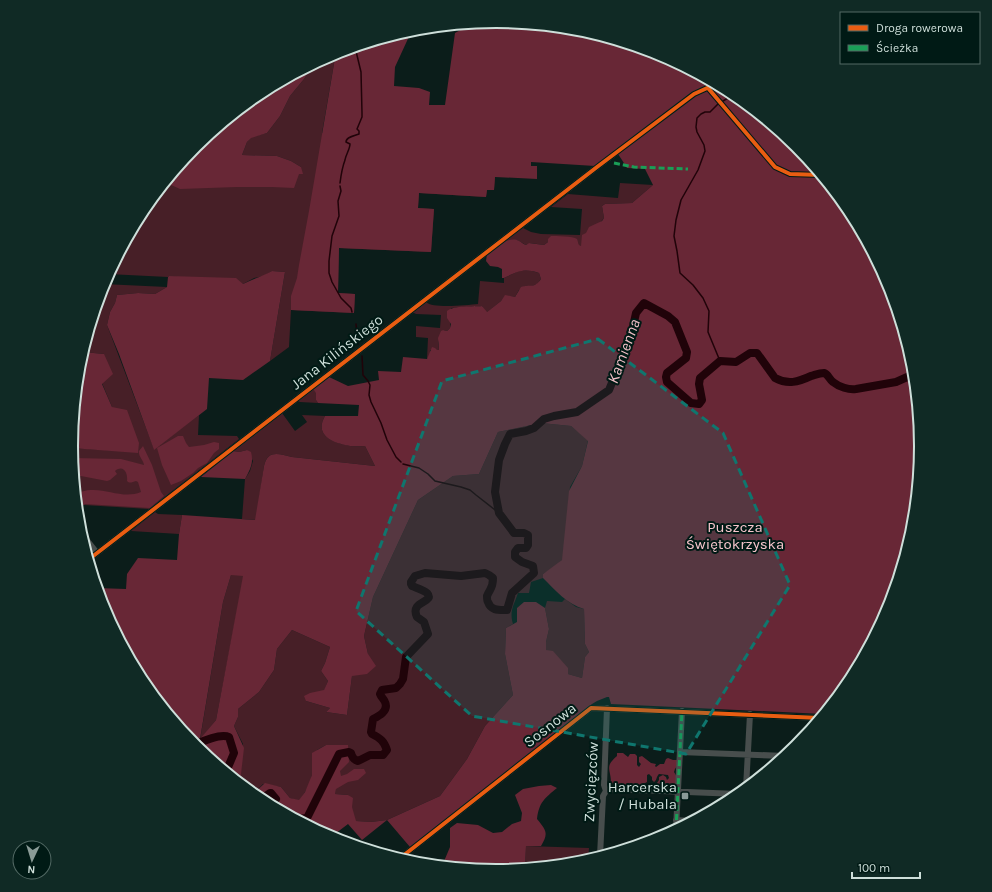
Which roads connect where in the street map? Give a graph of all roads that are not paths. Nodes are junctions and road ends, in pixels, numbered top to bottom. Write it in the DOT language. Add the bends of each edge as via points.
graph roads {
  1 [pos="710,87"];
  2 [pos="89,543"];
  3 [pos="97,553"];
  4 [pos="93,556"];
  5 [pos="607,708"];
  6 [pos="682,712"];
  7 [pos="750,714"];
  8 [pos="814,718"];
  9 [pos="680,752"];
  10 [pos="748,754"];
  11 [pos="777,756"];
  12 [pos="746,781"];
  13 [pos="606,790"];
  14 [pos="678,792"];
  15 [pos="728,794"];
  16 [pos="676,820"];
  17 [pos="682,820"];
  18 [pos="676,823"];
  19 [pos="600,851"];
  20 [pos="405,854"];
  1 -- 3 [label="street, Jana Kilińskiego" via="694,94 601,164"];
  2 -- 3 [label="street"];
  3 -- 4 [label="street, Jana Kilińskiego"];
  5 -- 6 [label="street, Sosnowa"];
  5 -- 13 [label="street, Zwycięzców" via="604,785"];
  5 -- 20 [label="street, Sosnowa" via="591,708"];
  6 -- 7 [label="street, Sosnowa"];
  6 -- 9 [label="street"];
  7 -- 8 [label="street, Sosnowa"];
  7 -- 10 [label="street"];
  9 -- 10 [label="street"];
  9 -- 14 [label="street"];
  10 -- 11 [label="street"];
  10 -- 12 [label="street"];
  13 -- 14 [label="street"];
  13 -- 19 [label="street, Zwycięzców" via="603,796"];
  14 -- 15 [label="street"];
  14 -- 16 [label="street"];
  16 -- 17 [label="street"];
  16 -- 18 [label="street"];
}
